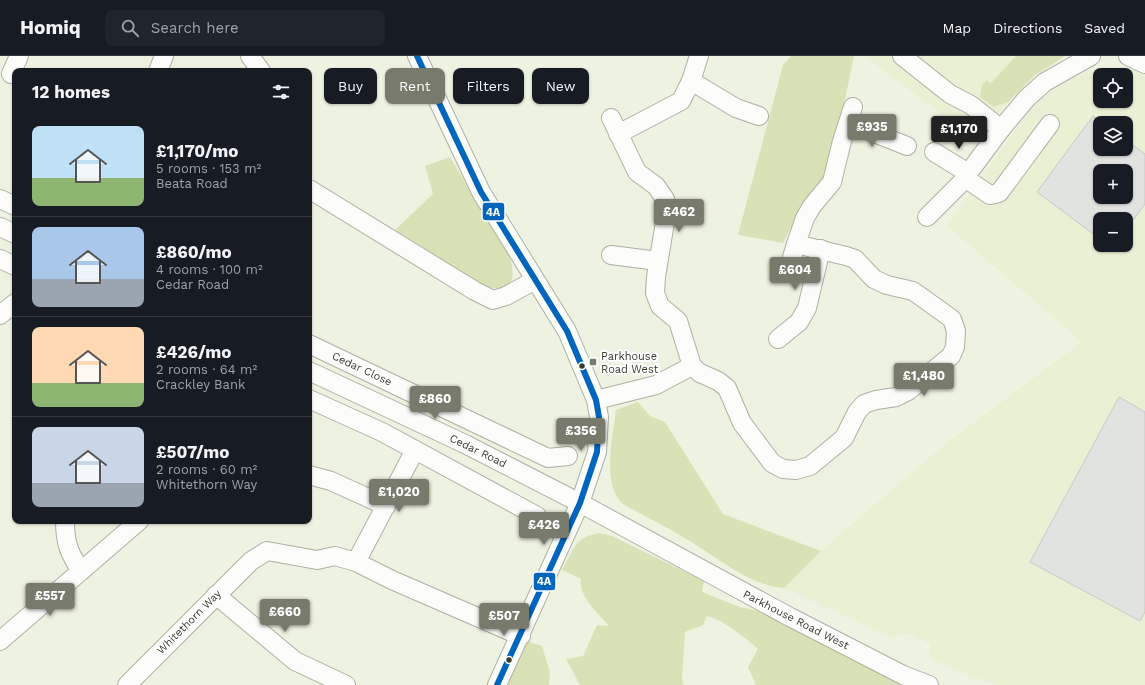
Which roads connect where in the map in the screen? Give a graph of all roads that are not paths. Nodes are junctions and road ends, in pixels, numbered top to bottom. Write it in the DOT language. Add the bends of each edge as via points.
graph roads {
  1 [pos="19,56"];
  2 [pos="164,56"];
  3 [pos="250,56"];
  4 [pos="417,56"];
  5 [pos="699,56"];
  6 [pos="902,56"];
  7 [pos="1091,56"];
  8 [pos="1128,56"];
  9 [pos="1145,64"];
  10 [pos="12,68"];
  11 [pos="159,68"];
  12 [pos="259,68"];
  13 [pos="691,81"];
  14 [pos="759,116"];
  15 [pos="1050,124"];
  16 [pos="1001,129"];
  17 [pos="907,146"];
  18 [pos="934,152"];
  19 [pos="966,176"];
  20 [pos="312,191"];
  21 [pos="0,199"];
  22 [pos="12,205"];
  23 [pos="927,218"];
  24 [pos="0,227"];
  25 [pos="12,233"];
  26 [pos="796,244"];
  27 [pos="821,249"];
  28 [pos="611,255"];
  29 [pos="0,259"];
  30 [pos="658,261"];
  31 [pos="790,264"];
  32 [pos="12,265"];
  33 [pos="535,280"];
  34 [pos="12,305"];
  35 [pos="0,315"];
  36 [pos="778,339"];
  37 [pos="312,345"];
  38 [pos="692,366"];
  39 [pos="312,372"];
  40 [pos="312,400"];
  41 [pos="596,400"];
  42 [pos="415,450"];
  43 [pos="568,456"];
  44 [pos="312,476"];
  45 [pos="580,503"];
  46 [pos="386,506"];
  47 [pos="532,508"];
  48 [pos="65,524"];
  49 [pos="136,524"];
  50 [pos="356,562"];
  51 [pos="81,571"];
  52 [pos="216,595"];
  53 [pos="521,636"];
  54 [pos="0,641"];
  55 [pos="127,685"];
  56 [pos="346,685"];
  57 [pos="498,685"];
  58 [pos="929,685"];
  1 -- 10 [label="street"];
  2 -- 11 [label="street"];
  3 -- 12 [label="street"];
  4 -- 33 [label="street" via="481,192"];
  5 -- 13 [label="street"];
  6 -- 16 [label="street" via="950,94 971,105"];
  7 -- 16 [label="street" via="1045,82 1027,98"];
  8 -- 9 [label="street"];
  13 -- 14 [label="street" via="736,108"];
  13 -- 30 [label="street" via="681,101 614,126 637,172 656,186 665,199 667,210"];
  15 -- 19 [label="street" via="999,193 990,195"];
  16 -- 19 [label="street"];
  17 -- 26 [label="street" via="851,115 832,182 805,218"];
  18 -- 19 [label="street"];
  19 -- 23 [label="street"];
  20 -- 33 [label="street" via="493,300"];
  21 -- 22 [label="street"];
  24 -- 25 [label="street"];
  26 -- 27 [label="street"];
  26 -- 31 [label="street"];
  27 -- 36 [label="street" via="807,308 799,322"];
  27 -- 38 [label="street" via="855,259 874,279 913,291 952,319 956,331 955,347 951,356 908,391 896,397 864,404 844,438 810,466 796,470 783,469 772,463 742,423 727,388"];
  28 -- 30 [label="street"];
  29 -- 32 [label="street"];
  30 -- 38 [label="street" via="655,285 657,300 660,306 678,321"];
  33 -- 41 [label="street" via="567,331"];
  34 -- 35 [label="street"];
  37 -- 43 [label="street, Cedar Close" via="548,458"];
  38 -- 41 [label="street" via="656,385"];
  39 -- 45 [label="street, Cedar Road" via="465,444"];
  40 -- 42 [label="street"];
  41 -- 45 [label="street" via="599,417 597,452"];
  42 -- 46 [label="street"];
  42 -- 47 [label="street"];
  44 -- 46 [label="street" via="331,481"];
  45 -- 53 [label="street"];
  45 -- 58 [label="street, Parkhouse Road West" via="790,617 903,675"];
  46 -- 50 [label="street"];
  48 -- 51 [label="street" via="70,554"];
  49 -- 51 [label="street"];
  50 -- 52 [label="street, Whitethorn Way" via="335,556 317,560 267,551 251,561"];
  50 -- 53 [label="street, Whitethorn Way"];
  51 -- 54 [label="street"];
  52 -- 55 [label="street, Whitethorn Way"];
  52 -- 56 [label="street" via="295,661"];
  53 -- 57 [label="street"];
}
